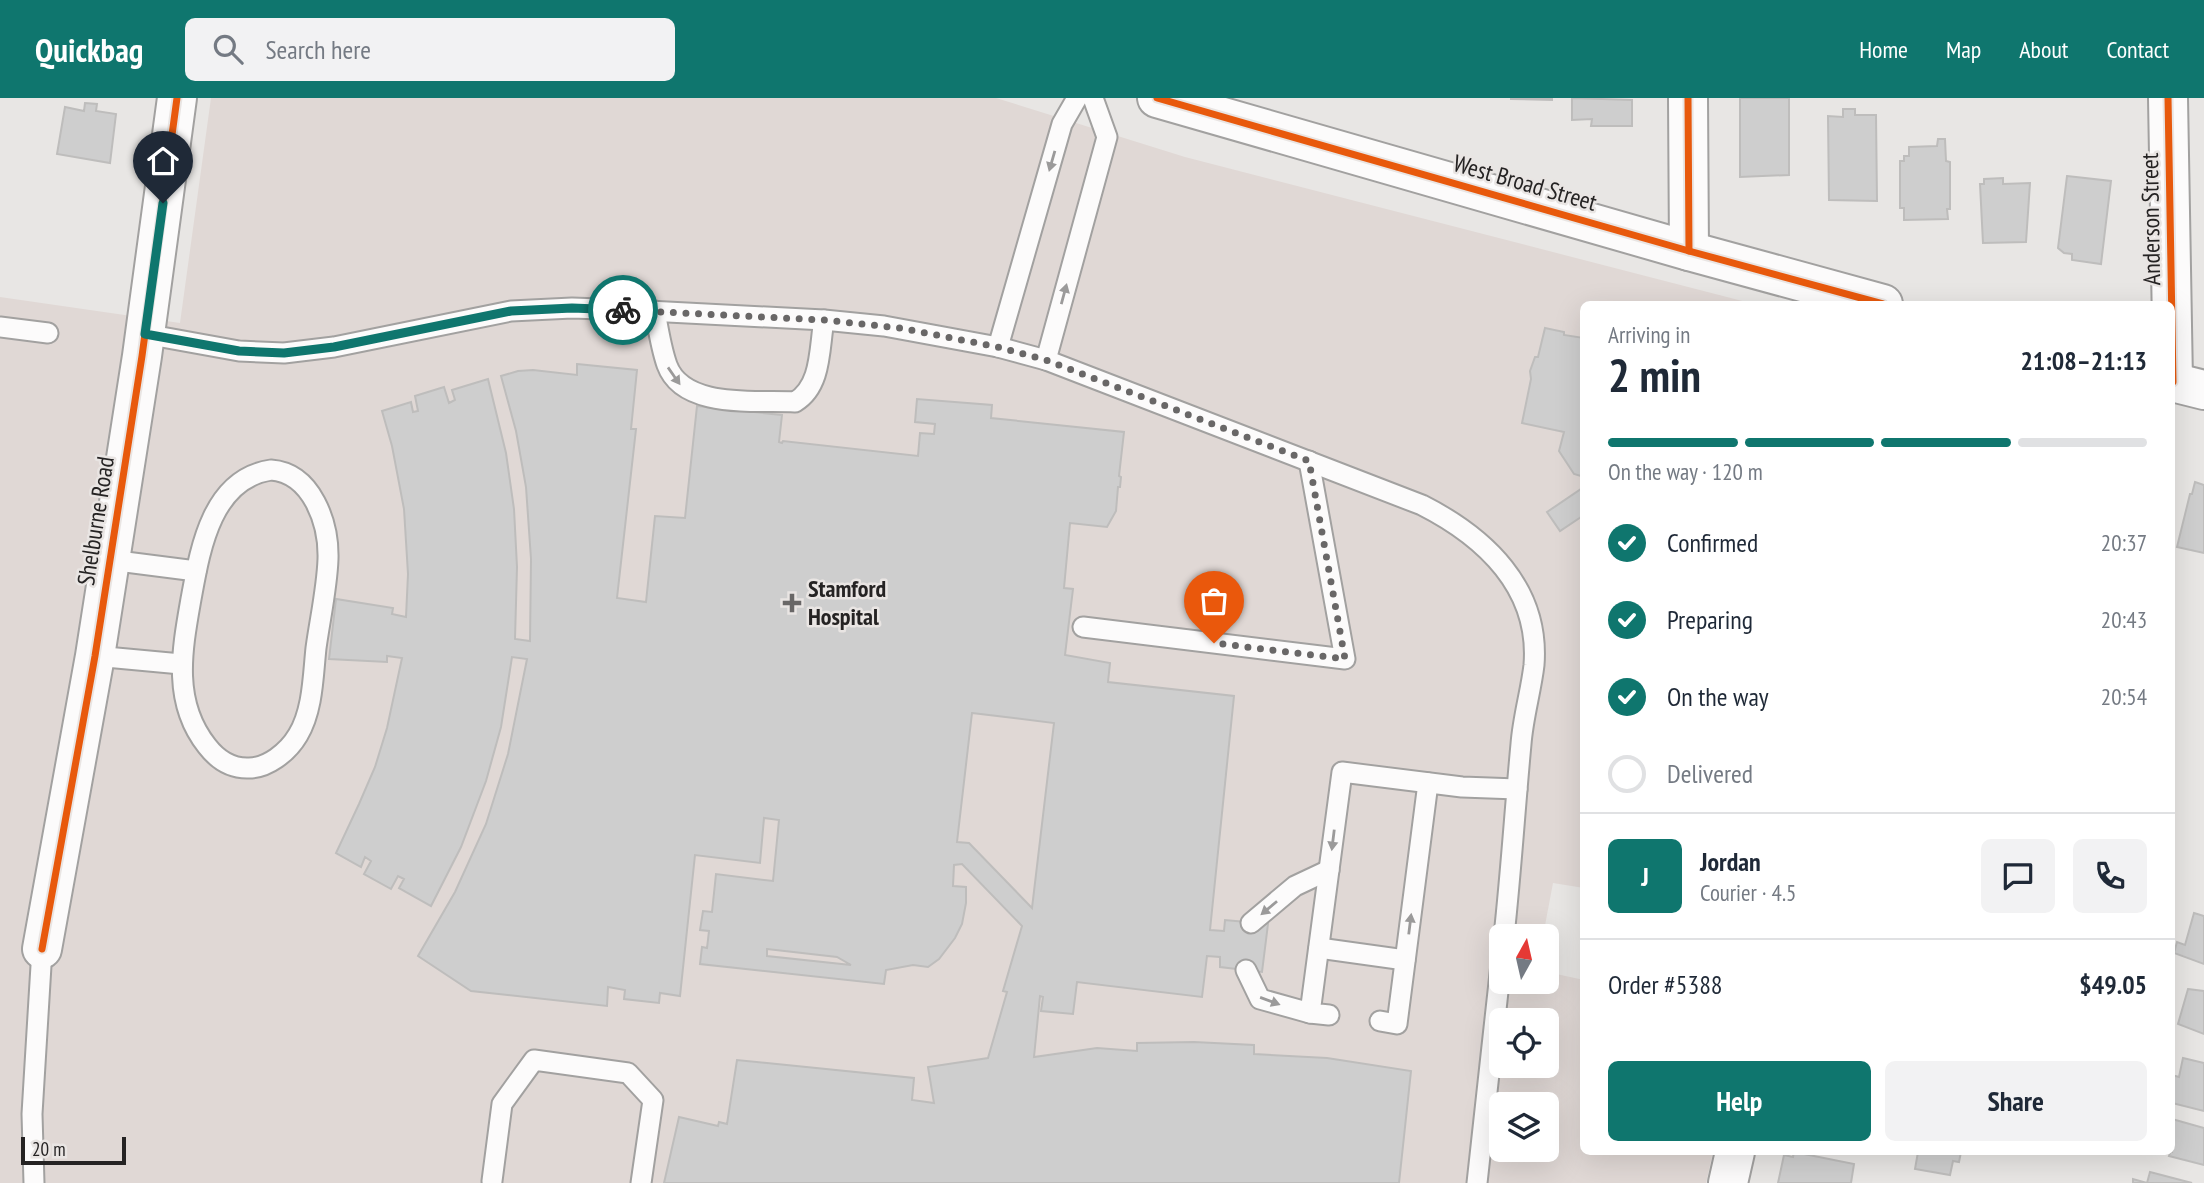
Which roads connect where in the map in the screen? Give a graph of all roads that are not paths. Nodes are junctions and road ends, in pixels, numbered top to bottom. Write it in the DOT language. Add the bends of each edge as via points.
graph roads {
  1 [pos="177,98"];
  2 [pos="1077,98"];
  3 [pos="1093,98"];
  4 [pos="1157,98"];
  5 [pos="1688,98"];
  6 [pos="2168,98"];
  7 [pos="1689,251"];
  8 [pos="1872,301"];
  9 [pos="654,311"];
  10 [pos="824,320"];
  11 [pos="0,327"];
  12 [pos="48,333"];
  13 [pos="145,334"];
  14 [pos="998,347"];
  15 [pos="1046,360"];
  16 [pos="2183,384"];
  17 [pos="1309,461"];
  18 [pos="110,560"];
  19 [pos="196,571"];
  20 [pos="1083,627"];
  21 [pos="95,656"];
  22 [pos="181,664"];
  23 [pos="1428,783"];
  24 [pos="1517,789"];
  25 [pos="1329,870"];
  26 [pos="1251,923"];
  27 [pos="1505,924"];
  28 [pos="1319,948"];
  29 [pos="42,949"];
  30 [pos="1405,960"];
  31 [pos="1246,970"];
  32 [pos="1498,994"];
  33 [pos="1380,1021"];
  34 [pos="1734,1155"];
  35 [pos="492,1181"];
  36 [pos="34,1183"];
  37 [pos="641,1183"];
  38 [pos="1477,1183"];
  39 [pos="1728,1183"];
  1 -- 13 [label="street, Shelburne Road"];
  2 -- 14 [label="lane, one-way" via="1062,124"];
  15 -- 3 [label="lane, one-way" via="1107,137"];
  4 -- 7 [label="street, West Broad Street"];
  5 -- 7 [label="street"];
  6 -- 16 [label="street, Anderson Street"];
  7 -- 8 [label="street, West Broad Street"];
  9 -- 10 [label="lane"];
  9 -- 10 [label="lane, one-way" via="667,366 683,388 711,398 795,402 804,396 814,384"];
  9 -- 13 [label="lane" via="511,311 284,353 239,351"];
  10 -- 14 [label="lane" via="900,328"];
  11 -- 12 [label="lane"];
  13 -- 18 [label="street, Shelburne Road"];
  14 -- 15 [label="lane"];
  15 -- 17 [label="lane"];
  17 -- 20 [label="lane" via="1345,659"];
  17 -- 24 [label="lane" via="1435,511 1476,538 1511,575 1526,604 1534,662"];
  18 -- 19 [label="lane"];
  18 -- 21 [label="street, Shelburne Road"];
  19 -- 22 [label="lane"];
  19 -- 22 [label="lane" via="202,539 214,514 241,481 271,470 289,473 304,484 317,505 328,559 307,710 299,734 273,761 253,768 225,763 194,727 184,698"];
  21 -- 22 [label="lane"];
  21 -- 29 [label="street, Shelburne Road"];
  23 -- 24 [label="lane"];
  23 -- 25 [label="lane, one-way" via="1342,772"];
  30 -- 23 [label="lane, one-way"];
  24 -- 27 [label="lane"];
  25 -- 26 [label="lane, one-way" via="1295,886"];
  25 -- 28 [label="lane"];
  28 -- 30 [label="lane"];
  31 -- 28 [label="lane, one-way" via="1260,999 1320,1014"];
  29 -- 36 [label="lane" via="32,1114"];
  30 -- 33 [label="lane" via="1397,1024"];
  32 -- 38 [label="lane"];
  34 -- 39 [label="street"];
  35 -- 37 [label="lane" via="502,1104 534,1060 628,1073 653,1101"];
}
